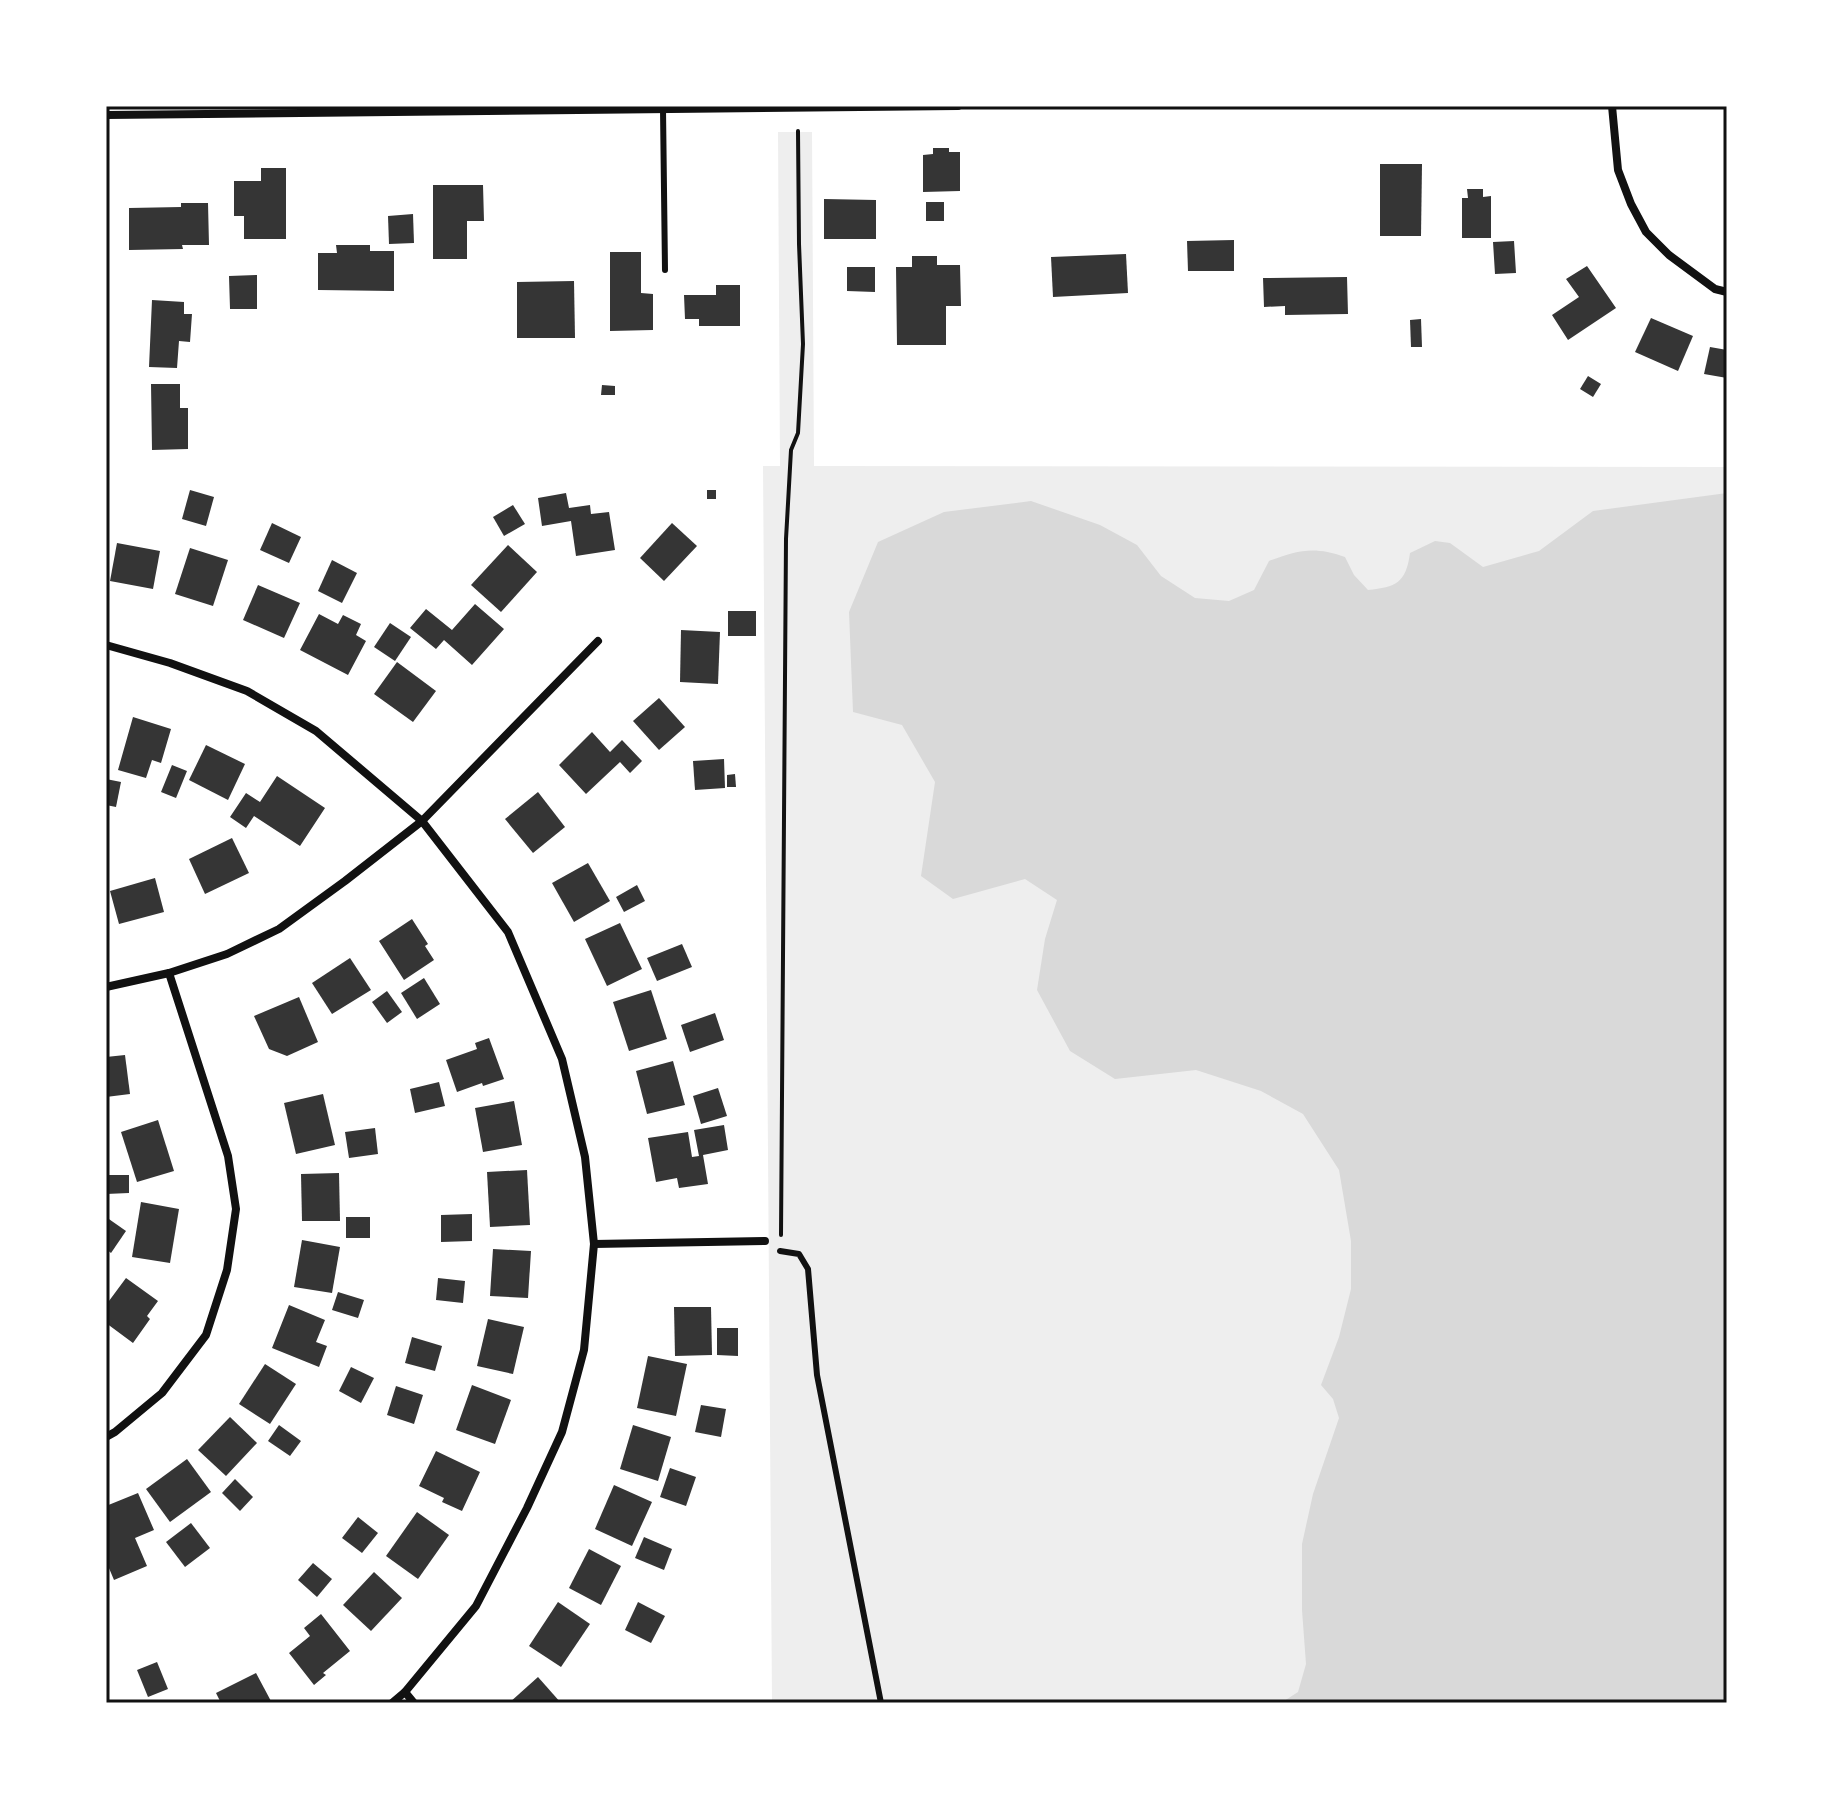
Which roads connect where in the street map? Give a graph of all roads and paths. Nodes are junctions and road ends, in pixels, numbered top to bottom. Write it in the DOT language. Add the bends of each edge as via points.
graph roads {
  1 [pos="958,106"];
  2 [pos="1612,106"];
  3 [pos="550,108"];
  4 [pos="663,109"];
  5 [pos="259,110"];
  6 [pos="106,115"];
  7 [pos="798,131"];
  8 [pos="665,270"];
  9 [pos="1727,292"];
  10 [pos="598,641"];
  11 [pos="106,645"];
  12 [pos="422,821"];
  13 [pos="169,973"];
  14 [pos="106,987"];
  15 [pos="781,1215"];
  16 [pos="765,1241"];
  17 [pos="594,1244"];
  18 [pos="780,1251"];
  19 [pos="106,1437"];
  20 [pos="405,1692"];
  21 [pos="392,1703"];
  22 [pos="414,1703"];
  23 [pos="881,1703"];
  1 -- 4 [label="street"];
  2 -- 9 [label="street" via="1618,170 1646,232 1669,255"];
  3 -- 4 [label="street"];
  3 -- 5 [label="street"];
  4 -- 8 [label="lane"];
  5 -- 6 [label="street"];
  7 -- 15 [label="path" via="803,344 786,539"];
  10 -- 12 [label="street"];
  11 -- 12 [label="street" via="247,691 316,731"];
  12 -- 13 [label="street" via="279,929"];
  12 -- 17 [label="street" via="508,932 562,1059 585,1157"];
  13 -- 14 [label="street"];
  13 -- 19 [label="street" via="228,1156 236,1209 227,1270 206,1335 162,1393"];
  16 -- 17 [label="street"];
  17 -- 20 [label="street" via="584,1350 562,1432 476,1606"];
  18 -- 23 [label="lane" via="799,1254 808,1269 817,1375"];
  20 -- 21 [label="street"];
  20 -- 22 [label="street"];
}
